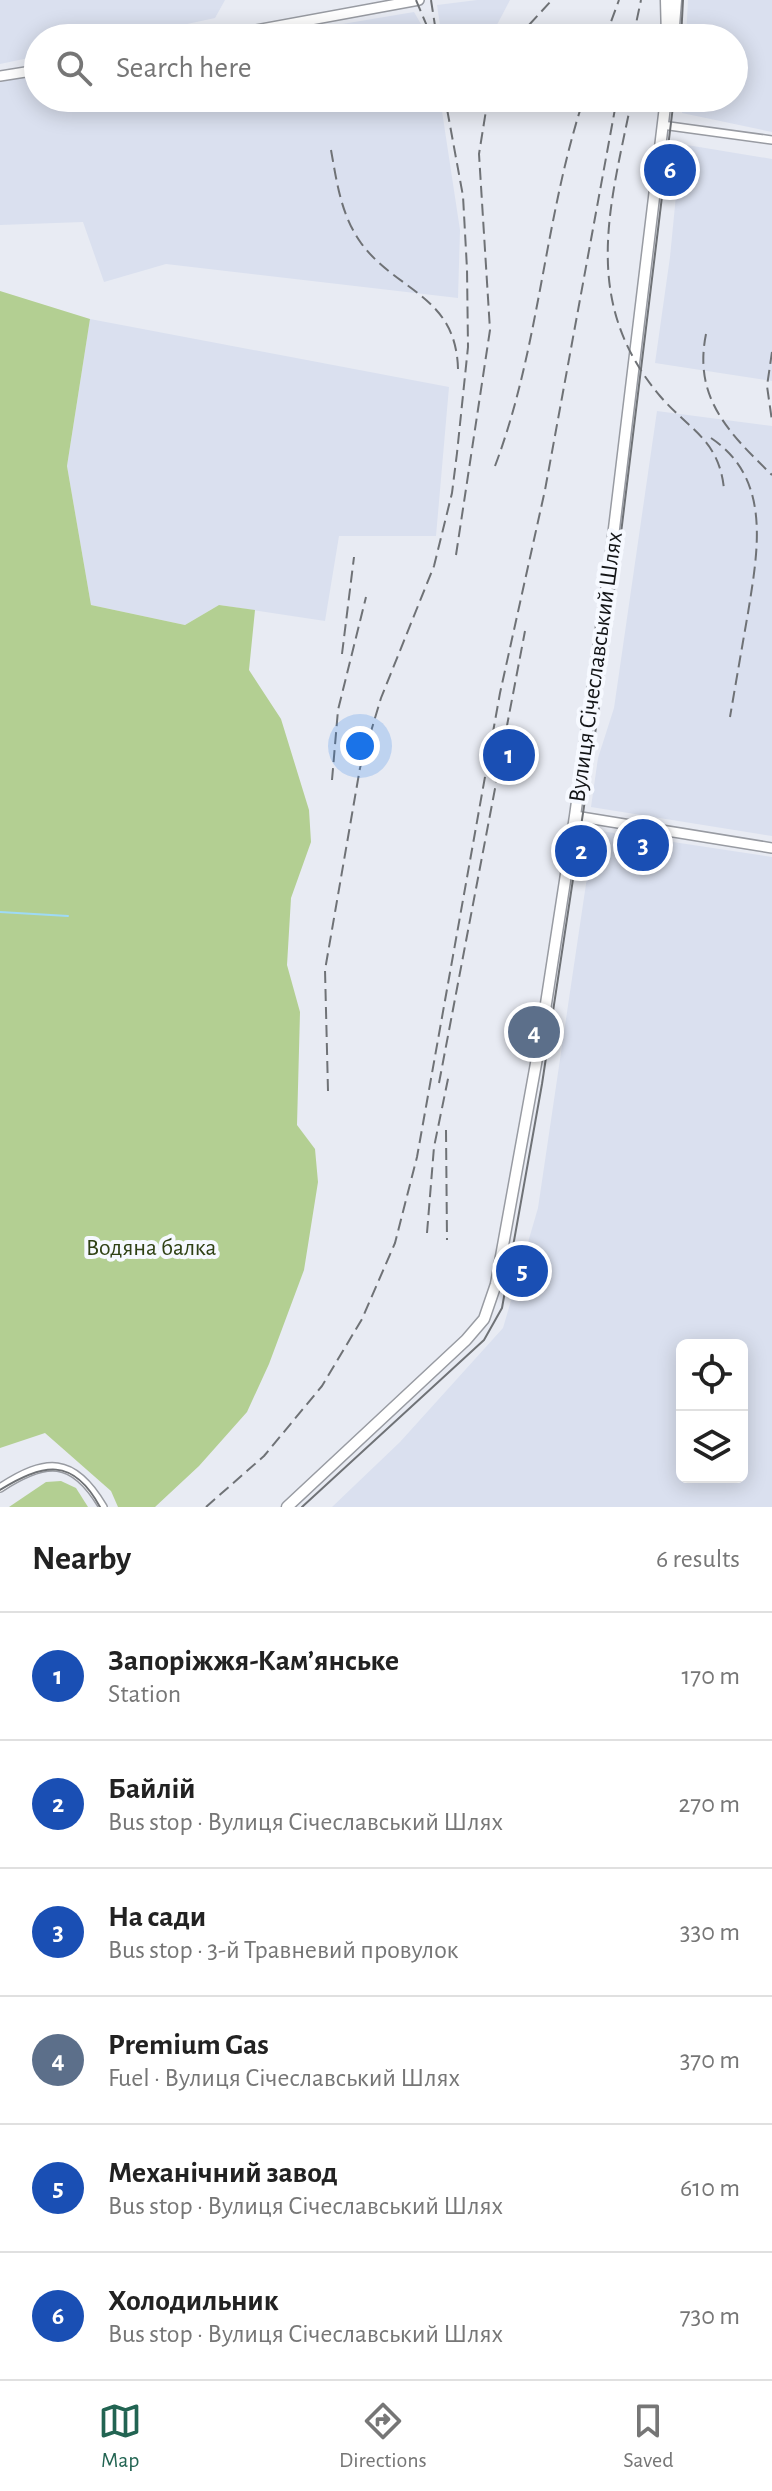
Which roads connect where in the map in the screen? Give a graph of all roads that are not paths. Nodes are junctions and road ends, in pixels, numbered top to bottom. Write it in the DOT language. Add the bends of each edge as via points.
graph roads {
  1 [pos="419,0"];
  2 [pos="666,0"];
  3 [pos="676,0"];
  4 [pos="289,24"];
  5 [pos="667,24"];
  6 [pos="674,24"];
  7 [pos="24,72"];
  8 [pos="0,76"];
  9 [pos="663,112"];
  10 [pos="662,125"];
  11 [pos="772,140"];
  12 [pos="575,816"];
  13 [pos="772,848"];
  14 [pos="0,1488"];
  15 [pos="289,1506"];
  16 [pos="103,1507"];
  1 -- 4 [label="main road"];
  2 -- 5 [label="main road"];
  3 -- 6 [label="main road"];
  7 -- 8 [label="main road"];
  9 -- 10 [label="main road, Вулиця Січеславський Шлях"];
  10 -- 11 [label="street"];
  10 -- 12 [label="main road, Вулиця Січеславський Шлях"];
  12 -- 13 [label="main road"];
  12 -- 15 [label="main road, Вулиця Січеславський Шлях" via="521,1149 487,1312 466,1340"];
  14 -- 16 [label="street" via="51,1465 85,1481"];
}
